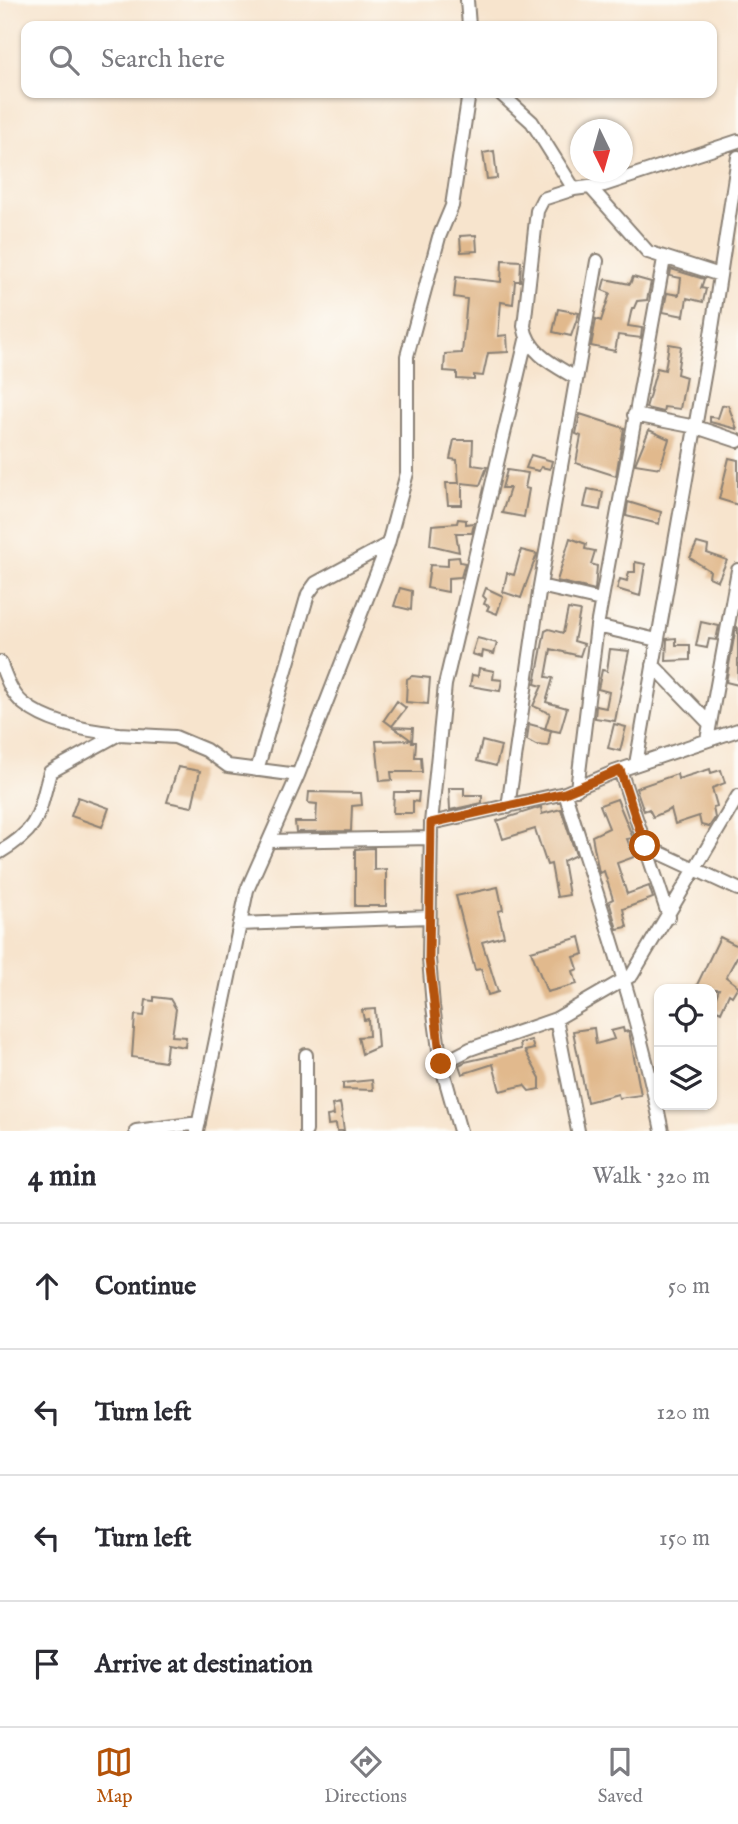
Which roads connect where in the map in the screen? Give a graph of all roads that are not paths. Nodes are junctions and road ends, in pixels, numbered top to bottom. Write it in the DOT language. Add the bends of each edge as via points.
graph roads {
  1 [pos="467,0"];
  2 [pos="469,21"];
  3 [pos="468,98"];
  4 [pos="505,98"];
  5 [pos="738,141"];
  6 [pos="738,157"];
  7 [pos="591,188"];
  8 [pos="574,189"];
  9 [pos="664,259"];
  10 [pos="597,261"];
  11 [pos="720,275"];
  12 [pos="526,340"];
  13 [pos="576,378"];
  14 [pos="634,415"];
  15 [pos="696,427"];
  16 [pos="738,441"];
  17 [pos="388,544"];
  18 [pos="738,570"];
  19 [pos="540,586"];
  20 [pos="601,600"];
  21 [pos="597,626"];
  22 [pos="657,640"];
  23 [pos="0,662"];
  24 [pos="653,665"];
  25 [pos="710,724"];
  26 [pos="738,730"];
  27 [pos="119,734"];
  28 [pos="707,740"];
  29 [pos="636,764"];
  30 [pos="257,770"];
  31 [pos="620,770"];
  32 [pos="298,775"];
  33 [pos="571,791"];
  34 [pos="738,796"];
  35 [pos="508,807"];
  36 [pos="431,823"];
  37 [pos="431,838"];
  38 [pos="270,841"];
  39 [pos="645,846"];
  40 [pos="0,852"];
  41 [pos="698,868"];
  42 [pos="738,889"];
  43 [pos="429,917"];
  44 [pos="669,917"];
  45 [pos="240,924"];
  46 [pos="625,982"];
  47 [pos="556,1019"];
  48 [pos="306,1055"];
  49 [pos="441,1064"];
  50 [pos="198,1127"];
  51 [pos="304,1130"];
  52 [pos="136,1131"];
  53 [pos="460,1131"];
  54 [pos="579,1131"];
  55 [pos="662,1131"];
  1 -- 2 [label="street"];
  3 -- 17 [label="street" via="452,206 439,237 407,356 407,473"];
  4 -- 8 [label="street" via="532,122"];
  5 -- 7 [label="street"];
  6 -- 11 [label="street"];
  7 -- 8 [label="street"];
  7 -- 9 [label="street" via="637,242"];
  8 -- 12 [label="street" via="543,199 537,211"];
  9 -- 11 [label="street"];
  9 -- 14 [label="street"];
  10 -- 13 [label="street"];
  11 -- 15 [label="street"];
  12 -- 13 [label="street"];
  12 -- 36 [label="street" via="445,685"];
  13 -- 19 [label="street"];
  14 -- 15 [label="street"];
  14 -- 20 [label="street"];
  15 -- 16 [label="street"];
  15 -- 22 [label="street"];
  17 -- 30 [label="street" via="316,583 308,594"];
  17 -- 32 [label="street"];
  18 -- 25 [label="street"];
  19 -- 20 [label="street"];
  19 -- 35 [label="street"];
  20 -- 21 [label="street"];
  21 -- 22 [label="street"];
  21 -- 33 [label="street"];
  22 -- 24 [label="street"];
  23 -- 27 [label="street" via="9,685 24,704 89,731"];
  24 -- 25 [label="street"];
  24 -- 29 [label="street"];
  25 -- 28 [label="street"];
  26 -- 28 [label="street"];
  27 -- 30 [label="street" via="175,737 228,765"];
  27 -- 40 [label="street" via="50,772 35,824 23,839"];
  28 -- 29 [label="street"];
  29 -- 31 [label="street"];
  30 -- 32 [label="street"];
  31 -- 33 [label="street"];
  31 -- 39 [label="street"];
  32 -- 38 [label="street"];
  33 -- 35 [label="street"];
  33 -- 46 [label="street"];
  34 -- 41 [label="street"];
  35 -- 36 [label="street"];
  36 -- 37 [label="street"];
  37 -- 38 [label="street"];
  37 -- 43 [label="street"];
  38 -- 45 [label="street" via="247,890"];
  39 -- 41 [label="street"];
  39 -- 44 [label="street"];
  41 -- 42 [label="street"];
  41 -- 44 [label="street"];
  43 -- 45 [label="street"];
  43 -- 49 [label="street"];
  44 -- 46 [label="street"];
  45 -- 50 [label="street"];
  46 -- 47 [label="street"];
  46 -- 55 [label="street"];
  47 -- 49 [label="street"];
  47 -- 54 [label="street"];
  48 -- 51 [label="street"];
  49 -- 53 [label="street"];
  50 -- 52 [label="street"];
}
